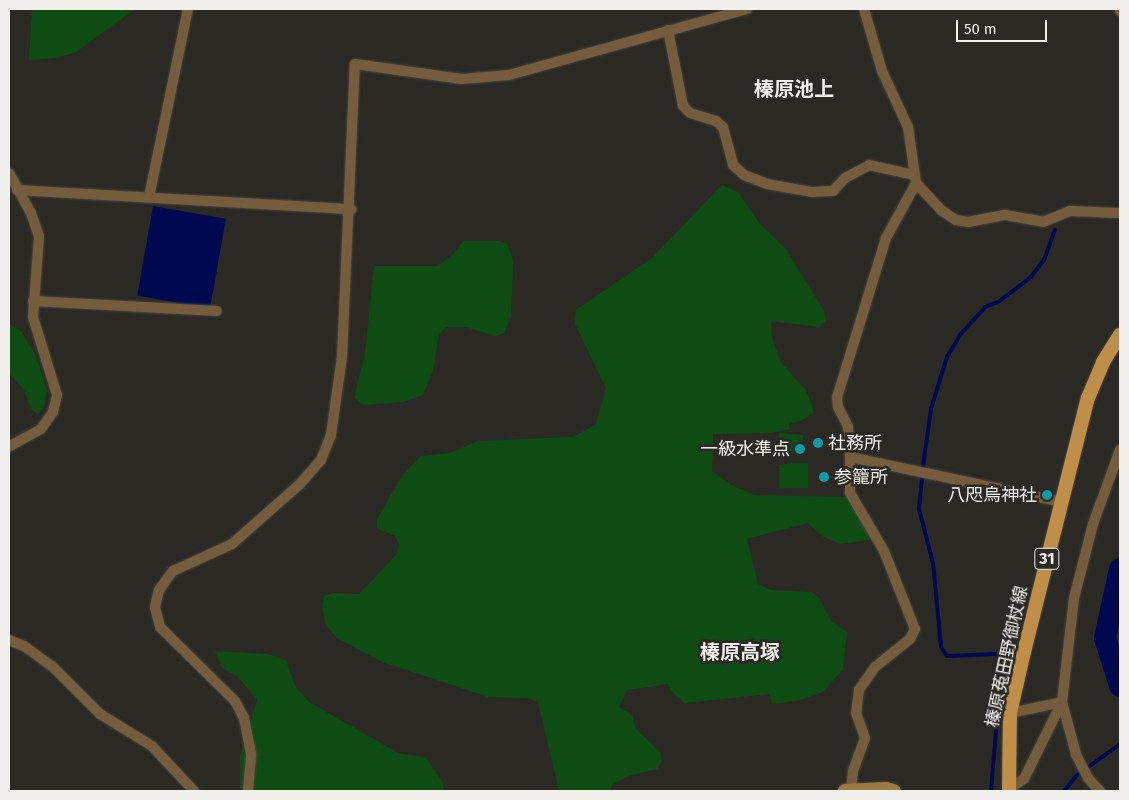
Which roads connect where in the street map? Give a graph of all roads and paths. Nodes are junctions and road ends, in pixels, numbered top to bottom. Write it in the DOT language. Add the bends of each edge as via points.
graph roads {
  1 [pos="188,9"];
  2 [pos="747,9"];
  3 [pos="864,9"];
  4 [pos="668,30"];
  5 [pos="9,173"];
  6 [pos="915,179"];
  7 [pos="17,190"];
  8 [pos="150,197"];
  9 [pos="351,209"];
  10 [pos="1120,214"];
  11 [pos="33,301"];
  12 [pos="217,312"];
  13 [pos="1120,335"];
  14 [pos="9,447"];
  15 [pos="1120,450"];
  16 [pos="850,457"];
  17 [pos="1061,502"];
  18 [pos="9,640"];
  19 [pos="1062,702"];
  20 [pos="1010,713"];
  21 [pos="848,790"];
  22 [pos="1009,790"];
  23 [pos="194,791"];
  24 [pos="248,791"];
  25 [pos="894,791"];
  26 [pos="1100,791"];
  1 -- 8 [label="street"];
  2 -- 4 [label="street"];
  3 -- 6 [label="street" via="882,71 908,127"];
  4 -- 6 [label="street" via="683,106 690,114 723,127 733,165 744,175 767,184 812,192 833,191 845,178 869,164"];
  4 -- 9 [label="street" via="509,75 462,79 355,64"];
  5 -- 7 [label="street"];
  6 -- 10 [label="street" via="941,210 956,220 968,222 1005,215 1043,222 1070,211"];
  6 -- 16 [label="street" via="886,238 837,397 838,407 848,427"];
  7 -- 8 [label="street"];
  7 -- 11 [label="street" via="31,213 39,236 40,255"];
  8 -- 9 [label="street"];
  9 -- 24 [label="street" via="342,357 331,435 321,460 300,484 232,544 173,571 159,590 155,607 160,628 234,702 244,718 251,754"];
  11 -- 12 [label="street"];
  11 -- 14 [label="street" via="33,316 57,395 53,412 41,429"];
  13 -- 17 [label="main road, 榛原菟田野御杖線 / 31" via="1103,362 1088,398"];
  15 -- 19 [label="street" via="1093,524 1074,598"];
  16 -- 17 [label="street"];
  16 -- 21 [label="street" via="850,493 884,551 915,629 910,639 875,667 859,690 856,713 865,738"];
  17 -- 20 [label="main road, 榛原菟田野御杖線 / 31"];
  18 -- 23 [label="street" via="24,646 52,666 100,714 152,746"];
  19 -- 20 [label="street"];
  19 -- 22 [label="street" via="1024,779"];
  19 -- 26 [label="street" via="1076,754 1088,778"];
  20 -- 22 [label="main road, 榛原菟田野御杖線 / 31"];
  21 -- 25 [label="main road"];
}
